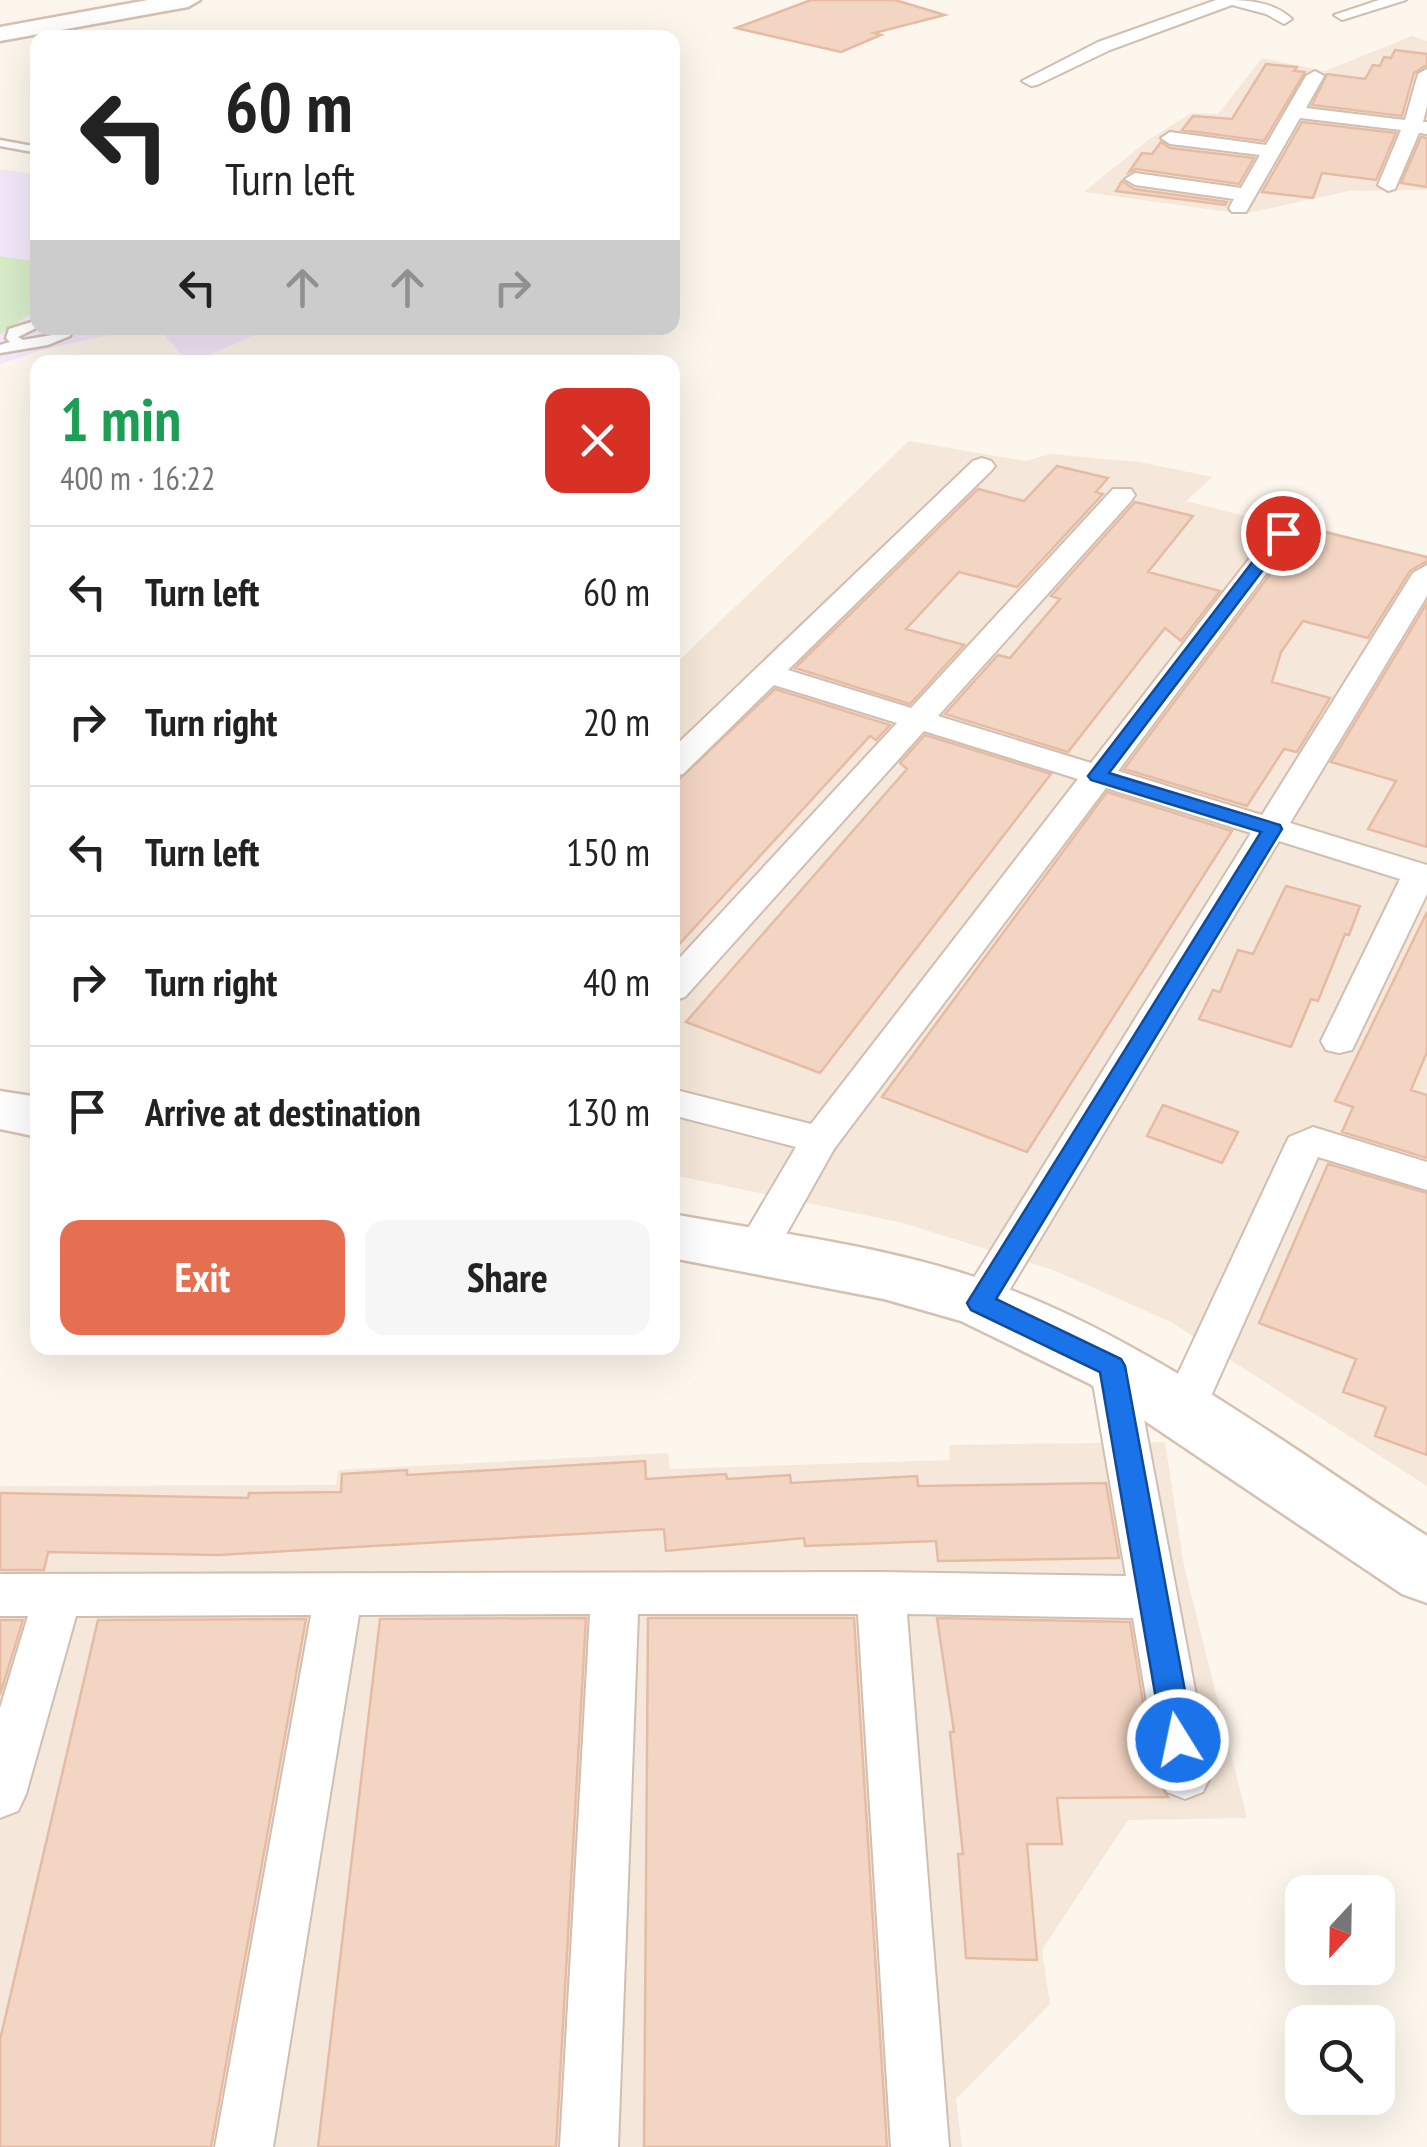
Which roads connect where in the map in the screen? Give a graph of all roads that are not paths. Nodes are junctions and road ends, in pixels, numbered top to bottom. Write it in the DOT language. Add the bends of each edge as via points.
graph roads {
  1 [pos="188,0"];
  2 [pos="1230,0"];
  3 [pos="1398,0"];
  4 [pos="1342,15"];
  5 [pos="1284,19"];
  6 [pos="0,34"];
  7 [pos="1427,74"];
  8 [pos="1314,76"];
  9 [pos="1030,81"];
  10 [pos="1294,112"];
  11 [pos="1420,127"];
  12 [pos="1170,138"];
  13 [pos="0,143"];
  14 [pos="30,149"];
  15 [pos="1272,151"];
  16 [pos="1134,180"];
  17 [pos="1388,184"];
  18 [pos="30,325"];
  19 [pos="64,335"];
  20 [pos="18,342"];
  21 [pos="0,349"];
  22 [pos="982,466"];
  23 [pos="1122,495"];
  24 [pos="1283,533"];
  25 [pos="1427,573"];
  26 [pos="768,674"];
  27 [pos="916,721"];
  28 [pos="680,760"];
  29 [pos="1098,776"];
  30 [pos="1272,829"];
  31 [pos="1424,874"];
  32 [pos="680,980"];
  33 [pos="1338,1041"];
  34 [pos="680,1104"];
  35 [pos="0,1110"];
  36 [pos="30,1116"];
  37 [pos="820,1140"];
  38 [pos="1427,1176"];
  39 [pos="680,1238"];
  40 [pos="755,1252"];
  41 [pos="980,1303"];
  42 [pos="1112,1366"];
  43 [pos="1183,1410"];
  44 [pos="1427,1574"];
  45 [pos="882,1593"];
  46 [pos="614,1594"];
  47 [pos="0,1595"];
  48 [pos="58,1595"];
  49 [pos="338,1596"];
  50 [pos="1152,1597"];
  51 [pos="1185,1775"];
  52 [pos="0,1794"];
  53 [pos="244,2147"];
  54 [pos="589,2147"];
  55 [pos="920,2147"];
  1 -- 6 [label="main road"];
  2 -- 5 [label="street"];
  2 -- 9 [label="street"];
  3 -- 4 [label="street"];
  7 -- 11 [label="street"];
  8 -- 10 [label="street"];
  10 -- 11 [label="street"];
  10 -- 15 [label="street"];
  11 -- 17 [label="street"];
  12 -- 15 [label="street"];
  13 -- 14 [label="lane"];
  15 -- 16 [label="street" via="1243,201"];
  18 -- 20 [label="lane" via="13,332"];
  19 -- 20 [label="lane" via="52,342"];
  20 -- 21 [label="lane"];
  22 -- 26 [label="street"];
  23 -- 27 [label="street"];
  24 -- 29 [label="street"];
  25 -- 30 [label="street"];
  26 -- 27 [label="street"];
  26 -- 28 [label="street"];
  27 -- 29 [label="street"];
  27 -- 32 [label="street"];
  29 -- 30 [label="street"];
  29 -- 37 [label="street"];
  30 -- 31 [label="street"];
  30 -- 41 [label="street"];
  31 -- 33 [label="street"];
  34 -- 37 [label="street"];
  35 -- 36 [label="main road"];
  37 -- 40 [label="street"];
  38 -- 43 [label="street" via="1333,1145 1313,1141 1303,1148"];
  39 -- 40 [label="main road"];
  40 -- 41 [label="main road" via="884,1276"];
  41 -- 42 [label="main road"];
  42 -- 43 [label="main road"];
  42 -- 50 [label="street"];
  43 -- 44 [label="main road"];
  45 -- 46 [label="street"];
  45 -- 50 [label="street"];
  45 -- 55 [label="street"];
  46 -- 49 [label="street"];
  46 -- 54 [label="street"];
  47 -- 48 [label="street"];
  48 -- 49 [label="street"];
  48 -- 52 [label="street"];
  49 -- 53 [label="street"];
  50 -- 51 [label="street"];
}
